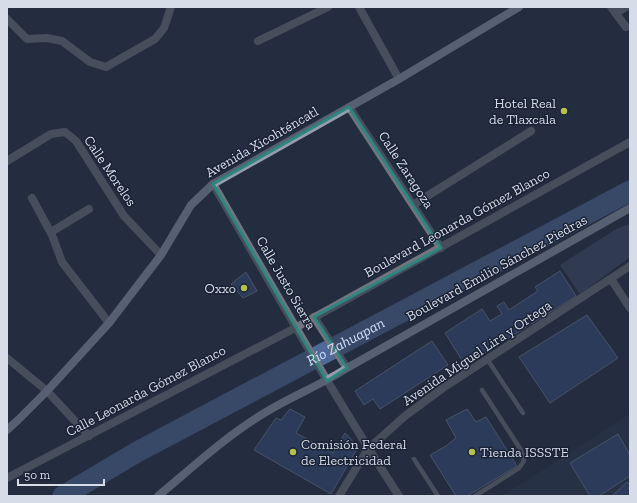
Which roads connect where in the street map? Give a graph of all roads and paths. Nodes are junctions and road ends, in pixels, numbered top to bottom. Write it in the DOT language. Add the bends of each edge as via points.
graph roads {
  1 [pos="171,7"];
  2 [pos="328,7"];
  3 [pos="359,7"];
  4 [pos="519,7"];
  5 [pos="626,7"];
  6 [pos="614,10"];
  7 [pos="7,20"];
  8 [pos="626,27"];
  9 [pos="258,41"];
  10 [pos="399,79"];
  11 [pos="349,107"];
  12 [pos="530,131"];
  13 [pos="630,142"];
  14 [pos="7,161"];
  15 [pos="213,184"];
  16 [pos="32,198"];
  17 [pos="413,205"];
  18 [pos="89,208"];
  19 [pos="630,208"];
  20 [pos="51,232"];
  21 [pos="441,248"];
  22 [pos="161,255"];
  23 [pos="630,266"];
  24 [pos="611,279"];
  25 [pos="630,308"];
  26 [pos="314,317"];
  27 [pos="109,323"];
  28 [pos="297,327"];
  29 [pos="7,358"];
  30 [pos="487,359"];
  31 [pos="347,368"];
  32 [pos="327,381"];
  33 [pos="482,390"];
  34 [pos="47,391"];
  35 [pos="523,412"];
  36 [pos="7,430"];
  37 [pos="89,436"];
  38 [pos="368,449"];
  39 [pos="414,459"];
  40 [pos="7,478"];
  41 [pos="158,496"];
  42 [pos="339,496"];
  43 [pos="400,496"];
  44 [pos="438,496"];
  45 [pos="475,496"];
  1 -- 7 [label="street" via="164,28 155,38 106,67 90,62 62,41 48,38 27,39"];
  2 -- 9 [label="street"];
  3 -- 10 [label="street"];
  4 -- 10 [label="street, Avenida Xicohténcatl"];
  5 -- 6 [label="street"];
  6 -- 8 [label="street"];
  10 -- 11 [label="street, Avenida Xicohténcatl"];
  11 -- 15 [label="street, Avenida Xicohténcatl"];
  11 -- 17 [label="street, Calle Zaragoza"];
  12 -- 17 [label="street"];
  13 -- 21 [label="street, Boulevard Leonarda Gómez Blanco"];
  14 -- 22 [label="street, Calle Morelos" via="51,134 65,132 76,141 124,216"];
  15 -- 22 [label="street, Avenida Xicohténcatl" via="191,205"];
  15 -- 28 [label="street, Calle Justo Sierra"];
  16 -- 20 [label="street"];
  17 -- 21 [label="street, Calle Zaragoza"];
  18 -- 20 [label="street"];
  19 -- 31 [label="street, Boulevard Emilio Sánchez Piedras"];
  20 -- 27 [label="street" via="62,262"];
  21 -- 26 [label="street, Boulevard Leonarda Gómez Blanco"];
  22 -- 27 [label="street, Avenida Xicohténcatl"];
  23 -- 24 [label="street, Avenida Miguel Lira y Ortega"];
  24 -- 25 [label="street"];
  24 -- 30 [label="street, Avenida Miguel Lira y Ortega"];
  26 -- 28 [label="street, Boulevard Leonarda Gómez Blanco"];
  26 -- 31 [label="street"];
  27 -- 34 [label="street, Avenida Xicohténcatl"];
  28 -- 32 [label="street, Calle Justo Sierra"];
  28 -- 37 [label="street, Calle Leonarda Gómez Blanco"];
  29 -- 34 [label="street"];
  30 -- 35 [label="lane"];
  30 -- 38 [label="street, Avenida Miguel Lira y Ortega" via="405,416"];
  31 -- 32 [label="street, Boulevard Emilio Sánchez Piedras"];
  32 -- 38 [label="street, Calle Justo Sierra"];
  32 -- 41 [label="street, Boulevard Emilio Sánchez Piedras" via="266,412 224,441"];
  33 -- 45 [label="lane" via="521,450 524,461 519,468"];
  34 -- 36 [label="street, Avenida Xicohténcatl"];
  34 -- 37 [label="street"];
  37 -- 40 [label="street, Calle Leonarda Gómez Blanco"];
  38 -- 42 [label="street, Avenida Miguel Lira y Ortega"];
  38 -- 43 [label="street, Calle Justo Sierra"];
  39 -- 44 [label="lane"];
}
